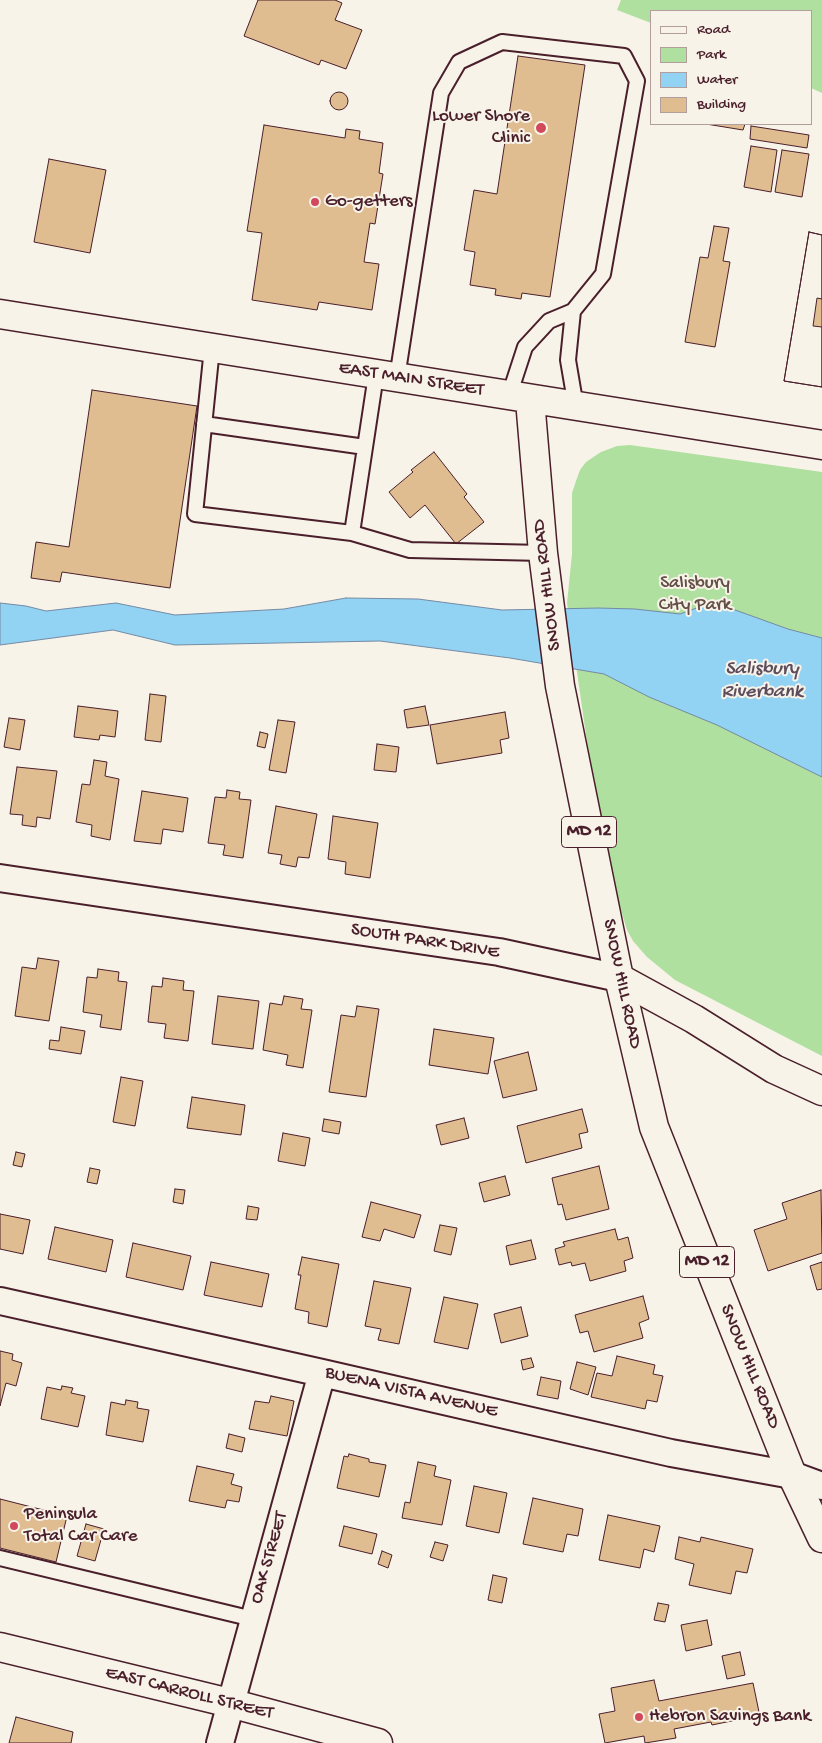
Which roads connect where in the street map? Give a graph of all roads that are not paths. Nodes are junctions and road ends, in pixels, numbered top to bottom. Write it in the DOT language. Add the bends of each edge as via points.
graph roads {
  1 [pos="573,311"];
  2 [pos="0,314"];
  3 [pos="212,348"];
  4 [pos="386,377"];
  5 [pos="520,398"];
  6 [pos="576,407"];
  7 [pos="204,424"];
  8 [pos="822,445"];
  9 [pos="365,446"];
  10 [pos="352,533"];
  11 [pos="543,553"];
  12 [pos="0,878"];
  13 [pos="618,978"];
  14 [pos="822,1091"];
  15 [pos="0,1301"];
  16 [pos="322,1372"];
  17 [pos="792,1476"];
  18 [pos="822,1486"];
  19 [pos="822,1538"];
  20 [pos="0,1558"];
  21 [pos="253,1619"];
  22 [pos="0,1647"];
  23 [pos="230,1703"];
  24 [pos="220,1743"];
  25 [pos="378,1743"];
  1 -- 4 [label="lane" via="603,274 637,81 624,56 502,42 459,62 441,92"];
  1 -- 5 [label="lane" via="549,321 525,347"];
  1 -- 6 [label="lane" via="568,360"];
  2 -- 3 [label="main road, EAST MAIN STREET"];
  3 -- 4 [label="main road, EAST MAIN STREET"];
  3 -- 7 [label="lane"];
  4 -- 5 [label="main road, EAST MAIN STREET"];
  4 -- 9 [label="lane"];
  5 -- 6 [label="main road, EAST MAIN STREET"];
  5 -- 11 [label="main road, SNOW HILL ROAD / MD 12"];
  6 -- 8 [label="main road, EAST MAIN STREET"];
  7 -- 9 [label="lane"];
  7 -- 10 [label="lane" via="195,514"];
  9 -- 10 [label="lane"];
  10 -- 11 [label="lane" via="410,550"];
  11 -- 13 [label="main road, SNOW HILL ROAD / MD 12" via="560,686"];
  12 -- 13 [label="street, SOUTH PARK DRIVE" via="499,952"];
  13 -- 14 [label="main road, SOUTH PARK DRIVE" via="694,1019 774,1069"];
  13 -- 17 [label="main road, SNOW HILL ROAD / MD 12" via="654,1127"];
  15 -- 16 [label="street, BUENA VISTA AVENUE"];
  16 -- 17 [label="street, BUENA VISTA AVENUE" via="672,1453"];
  16 -- 21 [label="street, OAK STREET"];
  17 -- 18 [label="street, BUENA VISTA AVENUE"];
  17 -- 19 [label="main road, SNOW HILL ROAD / MD 12"];
  20 -- 21 [label="lane"];
  21 -- 23 [label="street, OAK STREET"];
  22 -- 23 [label="main road, EAST CARROLL STREET"];
  23 -- 24 [label="street, OAK STREET"];
  23 -- 25 [label="main road, EAST CARROLL STREET"];
}
